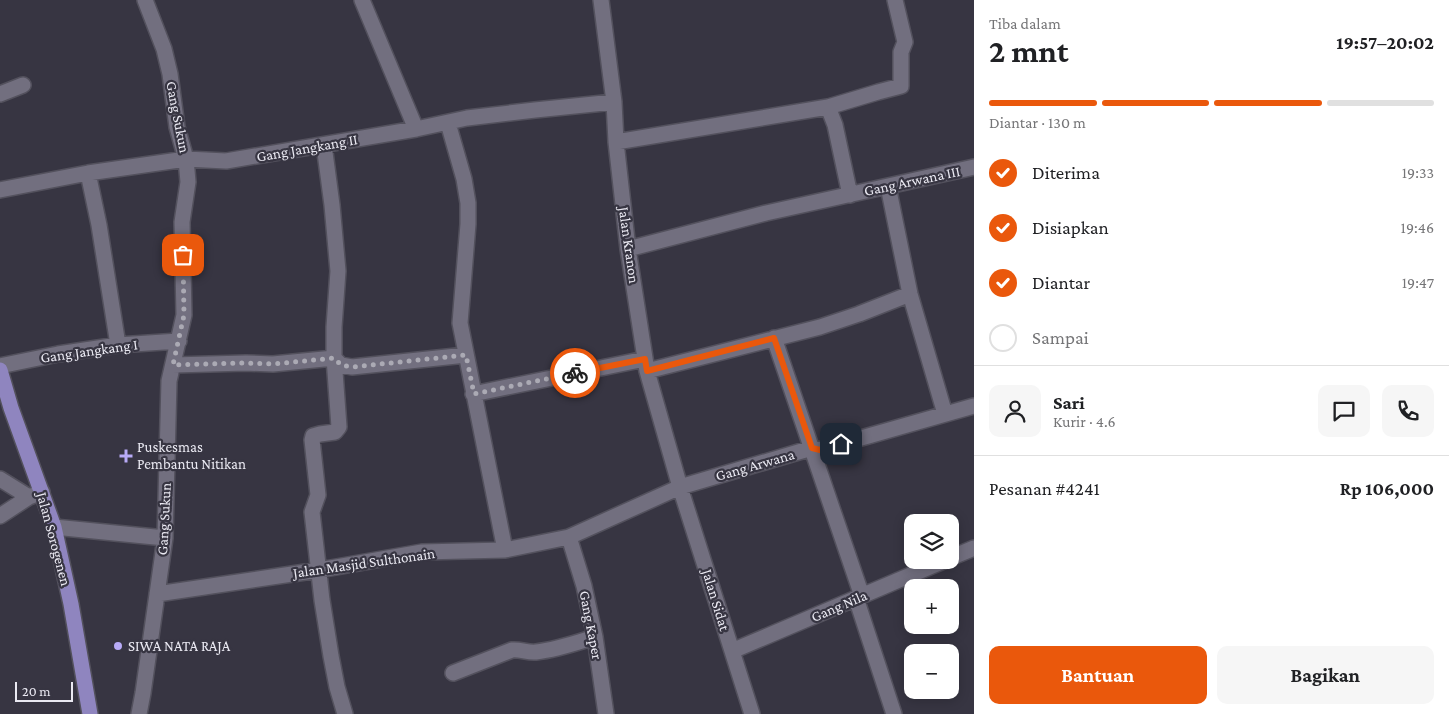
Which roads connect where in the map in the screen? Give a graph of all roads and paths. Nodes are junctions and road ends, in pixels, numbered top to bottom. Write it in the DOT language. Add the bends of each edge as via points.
graph roads {
  1 [pos="145,0"];
  2 [pos="362,0"];
  3 [pos="601,0"];
  4 [pos="895,0"];
  5 [pos="22,85"];
  6 [pos="0,94"];
  7 [pos="614,102"];
  8 [pos="828,107"];
  9 [pos="448,122"];
  10 [pos="416,129"];
  11 [pos="616,142"];
  12 [pos="324,145"];
  13 [pos="186,159"];
  14 [pos="974,167"];
  15 [pos="88,173"];
  16 [pos="888,186"];
  17 [pos="0,190"];
  18 [pos="850,195"];
  19 [pos="628,249"];
  20 [pos="910,294"];
  21 [pos="774,338"];
  22 [pos="179,341"];
  23 [pos="118,345"];
  24 [pos="466,355"];
  25 [pos="334,358"];
  26 [pos="173,365"];
  27 [pos="646,365"];
  28 [pos="0,368"];
  29 [pos="474,394"];
  30 [pos="974,406"];
  31 [pos="945,414"];
  32 [pos="812,448"];
  33 [pos="0,479"];
  34 [pos="680,487"];
  35 [pos="35,494"];
  36 [pos="0,516"];
  37 [pos="54,527"];
  38 [pos="569,537"];
  39 [pos="165,538"];
  40 [pos="974,548"];
  41 [pos="504,550"];
  42 [pos="959,554"];
  43 [pos="925,569"];
  44 [pos="319,570"];
  45 [pos="157,594"];
  46 [pos="859,597"];
  47 [pos="595,637"];
  48 [pos="732,651"];
  49 [pos="453,673"];
  50 [pos="90,714"];
  51 [pos="139,714"];
  52 [pos="345,714"];
  53 [pos="606,714"];
  54 [pos="752,714"];
  55 [pos="894,714"];
  1 -- 13 [label="street, Gang Sukun" via="164,49 177,127"];
  2 -- 10 [label="street"];
  3 -- 7 [label="street, Jalan Kranon"];
  4 -- 8 [label="street" via="905,42 901,52 901,86"];
  5 -- 6 [label="street"];
  7 -- 9 [label="street, Gang Jangkang II"];
  7 -- 11 [label="street, Jalan Kranon"];
  8 -- 11 [label="street"];
  8 -- 18 [label="street" via="835,124"];
  9 -- 10 [label="street, Gang Jangkang II"];
  9 -- 24 [label="street" via="468,203 460,323"];
  10 -- 12 [label="street, Gang Jangkang II"];
  11 -- 19 [label="street, Jalan Kranon"];
  12 -- 13 [label="street, Gang Jangkang II" via="226,161"];
  12 -- 25 [label="street" via="338,271"];
  13 -- 15 [label="street, Gang Jangkang II"];
  13 -- 22 [label="street, Gang Sukun" via="188,182 182,222 184,315"];
  14 -- 16 [label="street, Gang Arwana III"];
  15 -- 17 [label="street, Gang Jangkang II"];
  15 -- 23 [label="street"];
  16 -- 18 [label="street, Gang Arwana III"];
  16 -- 20 [label="street"];
  18 -- 19 [label="street, Gang Arwana III"];
  19 -- 27 [label="street, Jalan Kranon"];
  20 -- 21 [label="street" via="820,327"];
  20 -- 31 [label="street"];
  21 -- 27 [label="street"];
  21 -- 32 [label="street"];
  22 -- 23 [label="street, Gang Jangkang I"];
  22 -- 26 [label="street, Gang Sukun"];
  23 -- 28 [label="street, Gang Jangkang I" via="58,354"];
  24 -- 25 [label="street" via="352,367 341,365"];
  24 -- 29 [label="street"];
  25 -- 26 [label="street" via="273,364"];
  25 -- 44 [label="street" via="338,426 335,432 313,436 312,440 318,495 312,512"];
  26 -- 39 [label="street, Gang Sukun" via="169,381"];
  27 -- 29 [label="street"];
  27 -- 34 [label="street, Jalan Kranon"];
  28 -- 35 [label="main road, Jalan Sorogenen"];
  29 -- 41 [label="street"];
  30 -- 31 [label="street, Gang Arwana"];
  31 -- 32 [label="street, Gang Arwana" via="820,450"];
  32 -- 34 [label="street, Gang Arwana"];
  32 -- 46 [label="street"];
  33 -- 35 [label="street"];
  34 -- 38 [label="street, Jalan Masjid Sulthonain"];
  34 -- 48 [label="street, Jalan Sidat"];
  35 -- 36 [label="street"];
  35 -- 37 [label="main road, Jalan Sorogenen"];
  37 -- 39 [label="street"];
  37 -- 50 [label="main road, Jalan Sorogenen"];
  38 -- 41 [label="street, Jalan Masjid Sulthonain"];
  38 -- 47 [label="street, Gang Kaper"];
  39 -- 45 [label="street, Gang Sukun"];
  40 -- 42 [label="street"];
  41 -- 44 [label="street, Jalan Masjid Sulthonain" via="422,552"];
  43 -- 46 [label="street, Gang Nila"];
  44 -- 45 [label="street, Jalan Masjid Sulthonain"];
  44 -- 52 [label="street" via="331,656"];
  45 -- 51 [label="street, Gang Sukun"];
  46 -- 48 [label="street, Gang Nila"];
  46 -- 55 [label="street"];
  47 -- 49 [label="street" via="538,652 512,650"];
  47 -- 53 [label="street, Gang Kaper"];
  48 -- 54 [label="street, Jalan Sidat"];
}
